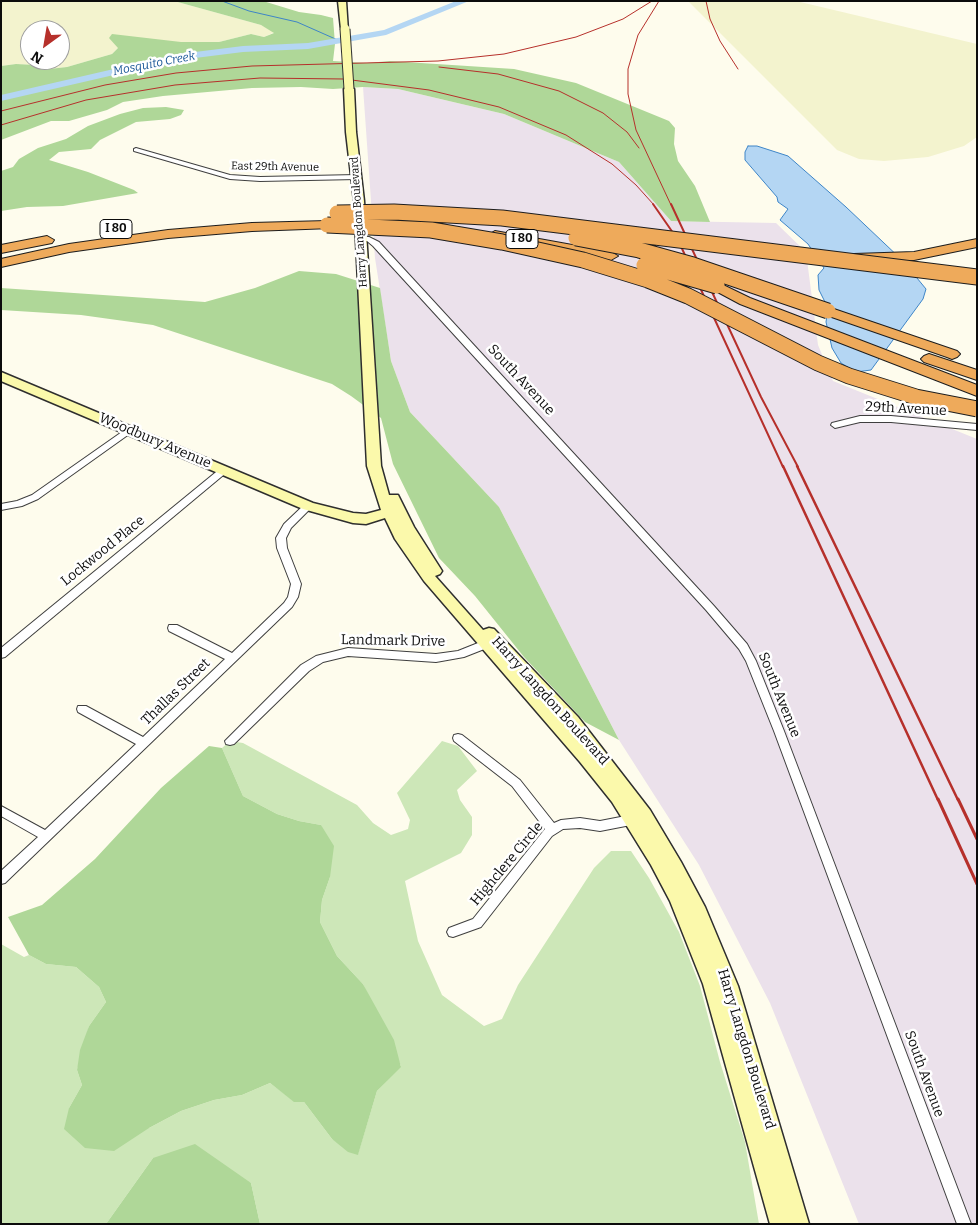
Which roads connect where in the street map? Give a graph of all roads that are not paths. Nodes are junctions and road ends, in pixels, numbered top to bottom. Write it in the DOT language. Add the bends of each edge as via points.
graph roads {
  1 [pos="342,1"];
  2 [pos="136,150"];
  3 [pos="357,177"];
  4 [pos="326,219"];
  5 [pos="431,230"];
  6 [pos="361,239"];
  7 [pos="977,243"];
  8 [pos="1,249"];
  9 [pos="802,255"];
  10 [pos="1,263"];
  11 [pos="977,277"];
  12 [pos="717,286"];
  13 [pos="977,362"];
  14 [pos="1,376"];
  15 [pos="977,376"];
  16 [pos="977,391"];
  17 [pos="977,409"];
  18 [pos="835,425"];
  19 [pos="977,427"];
  20 [pos="129,430"];
  21 [pos="224,470"];
  22 [pos="308,506"];
  23 [pos="1,507"];
  24 [pos="386,517"];
  25 [pos="173,628"];
  26 [pos="491,642"];
  27 [pos="1,654"];
  28 [pos="233,658"];
  29 [pos="82,709"];
  30 [pos="458,738"];
  31 [pos="230,741"];
  32 [pos="144,743"];
  33 [pos="1,810"];
  34 [pos="638,818"];
  35 [pos="553,830"];
  36 [pos="46,836"];
  37 [pos="1,879"];
  38 [pos="454,932"];
  39 [pos="781,1224"];
  40 [pos="798,1224"];
  41 [pos="964,1224"];
  1 -- 3 [label="main road, Harry Langdon Boulevard, bridge"];
  2 -- 3 [label="street, East 29th Avenue" via="230,177"];
  3 -- 6 [label="main road, Harry Langdon Boulevard"];
  4 -- 5 [label="highway, I 80, bridge"];
  4 -- 8 [label="highway, I 80" via="239,216 157,223"];
  4 -- 9 [label="highway, bridge" via="394,212 493,218"];
  4 -- 10 [label="highway, I 80" via="168,234 69,248"];
  4 -- 13 [label="highway, bridge" via="485,224 639,250 750,282"];
  5 -- 12 [label="highway, I 80, bridge" via="571,247"];
  5 -- 17 [label="highway, bridge" via="545,251 626,273 688,296 849,376 916,397"];
  6 -- 24 [label="main road, Harry Langdon Boulevard" via="374,466"];
  6 -- 41 [label="street, South Avenue" via="376,244 743,647 779,731"];
  7 -- 9 [label="highway, bridge" via="914,256"];
  9 -- 11 [label="highway, bridge"];
  12 -- 15 [label="highway"];
  12 -- 16 [label="highway" via="745,301"];
  14 -- 20 [label="main road, Woodbury Avenue"];
  18 -- 19 [label="street, 29th Avenue" via="860,419 891,419"];
  20 -- 21 [label="main road, Woodbury Avenue"];
  20 -- 23 [label="street" via="35,497"];
  21 -- 22 [label="main road, Woodbury Avenue"];
  21 -- 27 [label="street, Lockwood Place"];
  22 -- 24 [label="main road, Woodbury Avenue" via="352,525"];
  22 -- 28 [label="street, Thallas Street" via="281,538 296,584 293,597"];
  24 -- 26 [label="main road, Harry Langdon Boulevard" via="429,578"];
  25 -- 28 [label="street"];
  26 -- 31 [label="street, Landmark Drive" via="460,654 436,658 348,652 326,657 305,668"];
  26 -- 34 [label="main road, Harry Langdon Boulevard"];
  28 -- 32 [label="street, Thallas Street"];
  29 -- 32 [label="street"];
  30 -- 35 [label="street" via="516,783"];
  32 -- 36 [label="street, Thallas Street"];
  33 -- 36 [label="street"];
  34 -- 35 [label="street, Highclere Circle" via="600,826 561,825"];
  34 -- 39 [label="main road, Harry Langdon Boulevard" via="678,899 713,984"];
  34 -- 40 [label="main road, Harry Langdon Boulevard" via="671,860 696,907 728,986"];
  35 -- 38 [label="street, Highclere Circle" via="477,923"];
  36 -- 37 [label="street, Thallas Street"];
}
